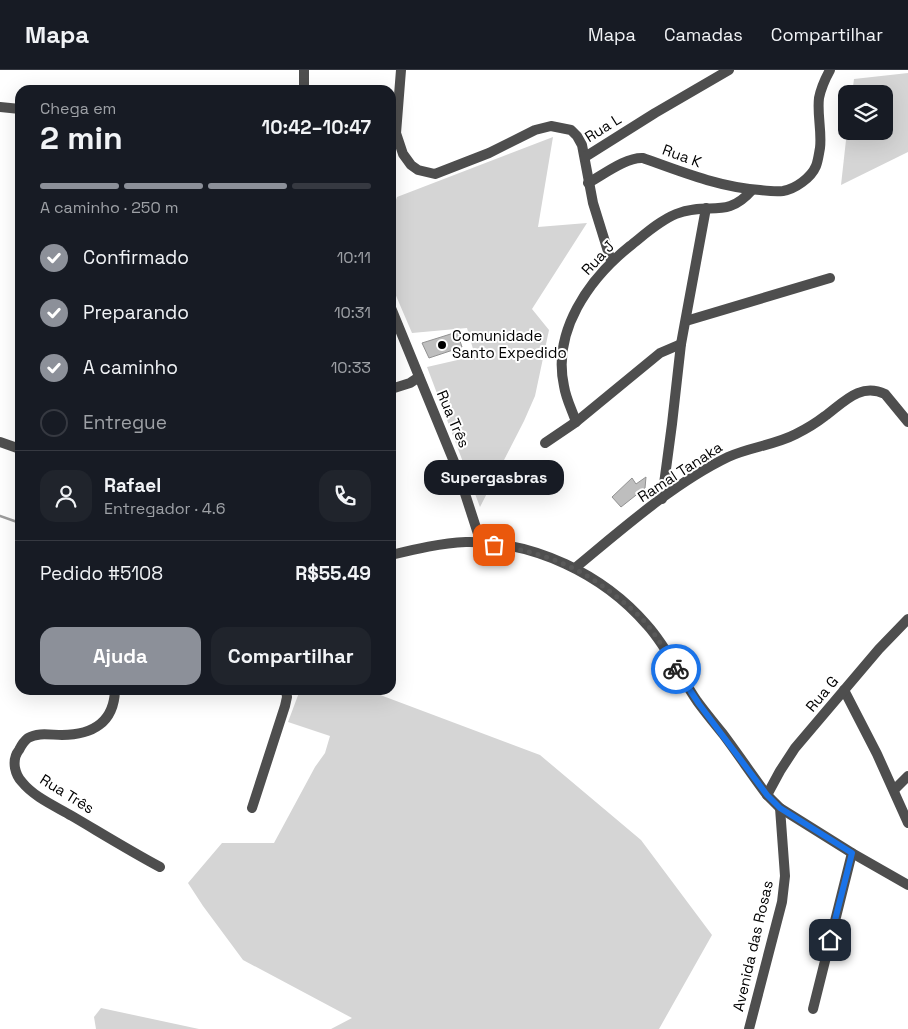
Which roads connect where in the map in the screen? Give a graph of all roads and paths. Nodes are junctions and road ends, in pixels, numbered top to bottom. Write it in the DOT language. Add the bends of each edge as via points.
graph roads {
  1 [pos="304,70"];
  2 [pos="401,70"];
  3 [pos="729,70"];
  4 [pos="830,70"];
  5 [pos="304,85"];
  6 [pos="0,107"];
  7 [pos="15,108"];
  8 [pos="396,115"];
  9 [pos="396,138"];
  10 [pos="585,157"];
  11 [pos="588,183"];
  12 [pos="752,190"];
  13 [pos="706,208"];
  14 [pos="611,261"];
  15 [pos="830,278"];
  16 [pos="396,321"];
  17 [pos="686,321"];
  18 [pos="681,344"];
  19 [pos="418,378"];
  20 [pos="396,388"];
  21 [pos="576,422"];
  22 [pos="908,422"];
  23 [pos="0,442"];
  24 [pos="545,444"];
  25 [pos="15,447"];
  26 [pos="662,499"];
  27 [pos="482,543"];
  28 [pos="396,554"];
  29 [pos="575,568"];
  30 [pos="908,618"];
  31 [pos="844,690"];
  32 [pos="115,695"];
  33 [pos="287,695"];
  34 [pos="908,776"];
  35 [pos="894,790"];
  36 [pos="767,795"];
  37 [pos="252,808"];
  38 [pos="780,808"];
  39 [pos="908,823"];
  40 [pos="852,853"];
  41 [pos="160,867"];
  42 [pos="908,885"];
  43 [pos="813,1009"];
  44 [pos="749,1029"];
  1 -- 5 [label="street"];
  2 -- 8 [label="street"];
  3 -- 10 [label="street, Rua L"];
  4 -- 12 [label="street, Rua K" via="819,99 821,132 816,167 809,176 784,191"];
  6 -- 7 [label="street"];
  9 -- 10 [label="street" via="411,165 427,174 449,169 535,130 551,126 571,130 582,145"];
  10 -- 11 [label="street, Rua L"];
  11 -- 12 [label="street, Rua K" via="629,160 643,158 710,182"];
  11 -- 14 [label="street, Rua L"];
  12 -- 13 [label="street, Rua J" via="736,205"];
  13 -- 14 [label="street, Rua J" via="695,208 670,217"];
  13 -- 17 [label="street"];
  14 -- 21 [label="street, Rua J" via="580,303 565,332 563,386"];
  15 -- 17 [label="street"];
  16 -- 19 [label="street, Rua Três"];
  17 -- 18 [label="street"];
  18 -- 21 [label="street" via="660,353"];
  18 -- 26 [label="street"];
  19 -- 20 [label="street"];
  19 -- 27 [label="street, Rua Três" via="457,469"];
  21 -- 24 [label="street"];
  22 -- 26 [label="street, Ramal Tanaka" via="879,391 865,390 852,394 793,436 729,457"];
  23 -- 25 [label="street"];
  26 -- 29 [label="street, Ramal Tanaka"];
  27 -- 28 [label="street" via="453,543"];
  27 -- 29 [label="street" via="528,551"];
  29 -- 36 [label="street" via="622,601 648,626 699,704"];
  30 -- 31 [label="street, Rua G"];
  31 -- 35 [label="street"];
  31 -- 36 [label="street, Rua G" via="795,748"];
  32 -- 41 [label="street, Rua Três" via="111,711 97,728 29,738 16,754 16,772 21,781 45,800"];
  33 -- 37 [label="street"];
  34 -- 35 [label="street"];
  35 -- 39 [label="street"];
  36 -- 38 [label="street"];
  38 -- 40 [label="street"];
  38 -- 44 [label="street, Avenida das Rosas" via="785,876 782,902"];
  40 -- 42 [label="street"];
  40 -- 43 [label="street"];
}
